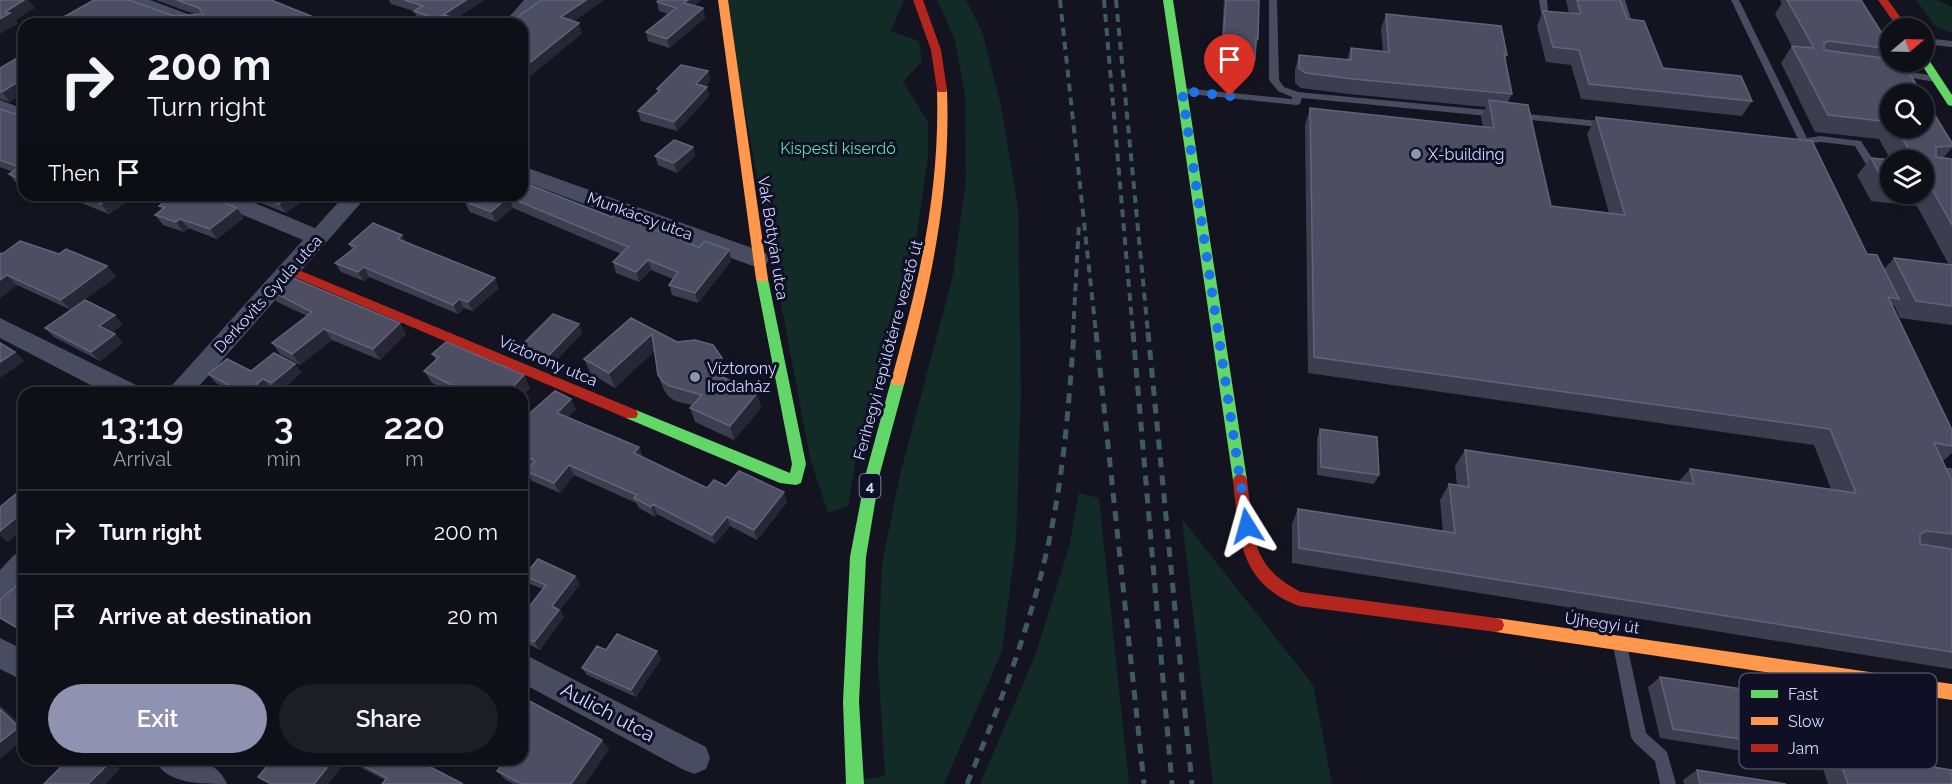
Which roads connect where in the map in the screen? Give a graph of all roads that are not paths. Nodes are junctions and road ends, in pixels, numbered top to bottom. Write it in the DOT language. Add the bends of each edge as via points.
graph roads {
  1 [pos="133,0"];
  2 [pos="723,0"];
  3 [pos="918,0"];
  4 [pos="1168,0"];
  5 [pos="1273,0"];
  6 [pos="1543,0"];
  7 [pos="1621,0"];
  8 [pos="1730,0"];
  9 [pos="1735,0"];
  10 [pos="1883,0"];
  11 [pos="528,1"];
  12 [pos="182,18"];
  13 [pos="516,18"];
  14 [pos="1896,18"];
  15 [pos="1546,19"];
  16 [pos="1631,33"];
  17 [pos="1934,42"];
  18 [pos="1952,44"];
  19 [pos="1890,72"];
  20 [pos="1931,72"];
  21 [pos="1936,79"];
  22 [pos="1182,91"];
  23 [pos="1296,95"];
  24 [pos="1952,103"];
  25 [pos="0,106"];
  26 [pos="18,114"];
  27 [pos="1616,125"];
  28 [pos="1781,141"];
  29 [pos="1805,143"];
  30 [pos="1810,153"];
  31 [pos="1880,164"];
  32 [pos="528,175"];
  33 [pos="230,201"];
  34 [pos="352,201"];
  35 [pos="319,238"];
  36 [pos="758,259"];
  37 [pos="289,270"];
  38 [pos="0,327"];
  39 [pos="117,387"];
  40 [pos="183,387"];
  41 [pos="1952,474"];
  42 [pos="796,479"];
  43 [pos="1952,496"];
  44 [pos="18,571"];
  45 [pos="0,591"];
  46 [pos="1620,642"];
  47 [pos="0,652"];
  48 [pos="18,663"];
  49 [pos="528,670"];
  50 [pos="1826,673"];
  51 [pos="1937,690"];
  52 [pos="1952,692"];
  53 [pos="694,758"];
  54 [pos="180,765"];
  55 [pos="210,784"];
  56 [pos="855,784"];
  57 [pos="1668,784"];
  1 -- 12 [label="street"];
  2 -- 36 [label="street, Vak Bottyán utca"];
  3 -- 56 [label="street, Ferihegyi repülőtérre vezető út / 4" via="941,75 945,136 927,277 871,483 858,557 851,702"];
  4 -- 22 [label="street"];
  5 -- 23 [label="lane" via="1274,80 1281,89"];
  6 -- 15 [label="lane"];
  7 -- 16 [label="lane"];
  8 -- 9 [label="lane"];
  9 -- 29 [label="lane"];
  10 -- 14 [label="street"];
  11 -- 13 [label="street"];
  17 -- 18 [label="lane"];
  19 -- 21 [label="lane"];
  20 -- 21 [label="street"];
  21 -- 24 [label="street"];
  22 -- 23 [label="lane" via="1297,102"];
  22 -- 46 [label="street, Újhegyi út" via="1256,572 1274,590 1299,599"];
  23 -- 27 [label="lane"];
  25 -- 26 [label="street"];
  28 -- 29 [label="lane"];
  29 -- 30 [label="lane"];
  29 -- 31 [label="lane" via="1858,143 1871,164"];
  32 -- 36 [label="street, Munkácsy utca"];
  33 -- 35 [label="street"];
  34 -- 35 [label="street, Derkovits Gyula utca"];
  35 -- 37 [label="street, Derkovits Gyula utca"];
  36 -- 42 [label="street, Vak Bottyán utca" via="799,465"];
  37 -- 40 [label="street, Derkovits Gyula utca"];
  37 -- 42 [label="street, Víztorony utca" via="785,479"];
  38 -- 39 [label="street"];
  41 -- 43 [label="lane" via="1942,473"];
  44 -- 45 [label="street"];
  46 -- 50 [label="street, Újhegyi út"];
  46 -- 57 [label="lane" via="1639,737 1662,757"];
  47 -- 48 [label="street"];
  49 -- 53 [label="street, Aulich utca"];
  51 -- 52 [label="street, Újhegyi út"];
  54 -- 55 [label="street"];
}
